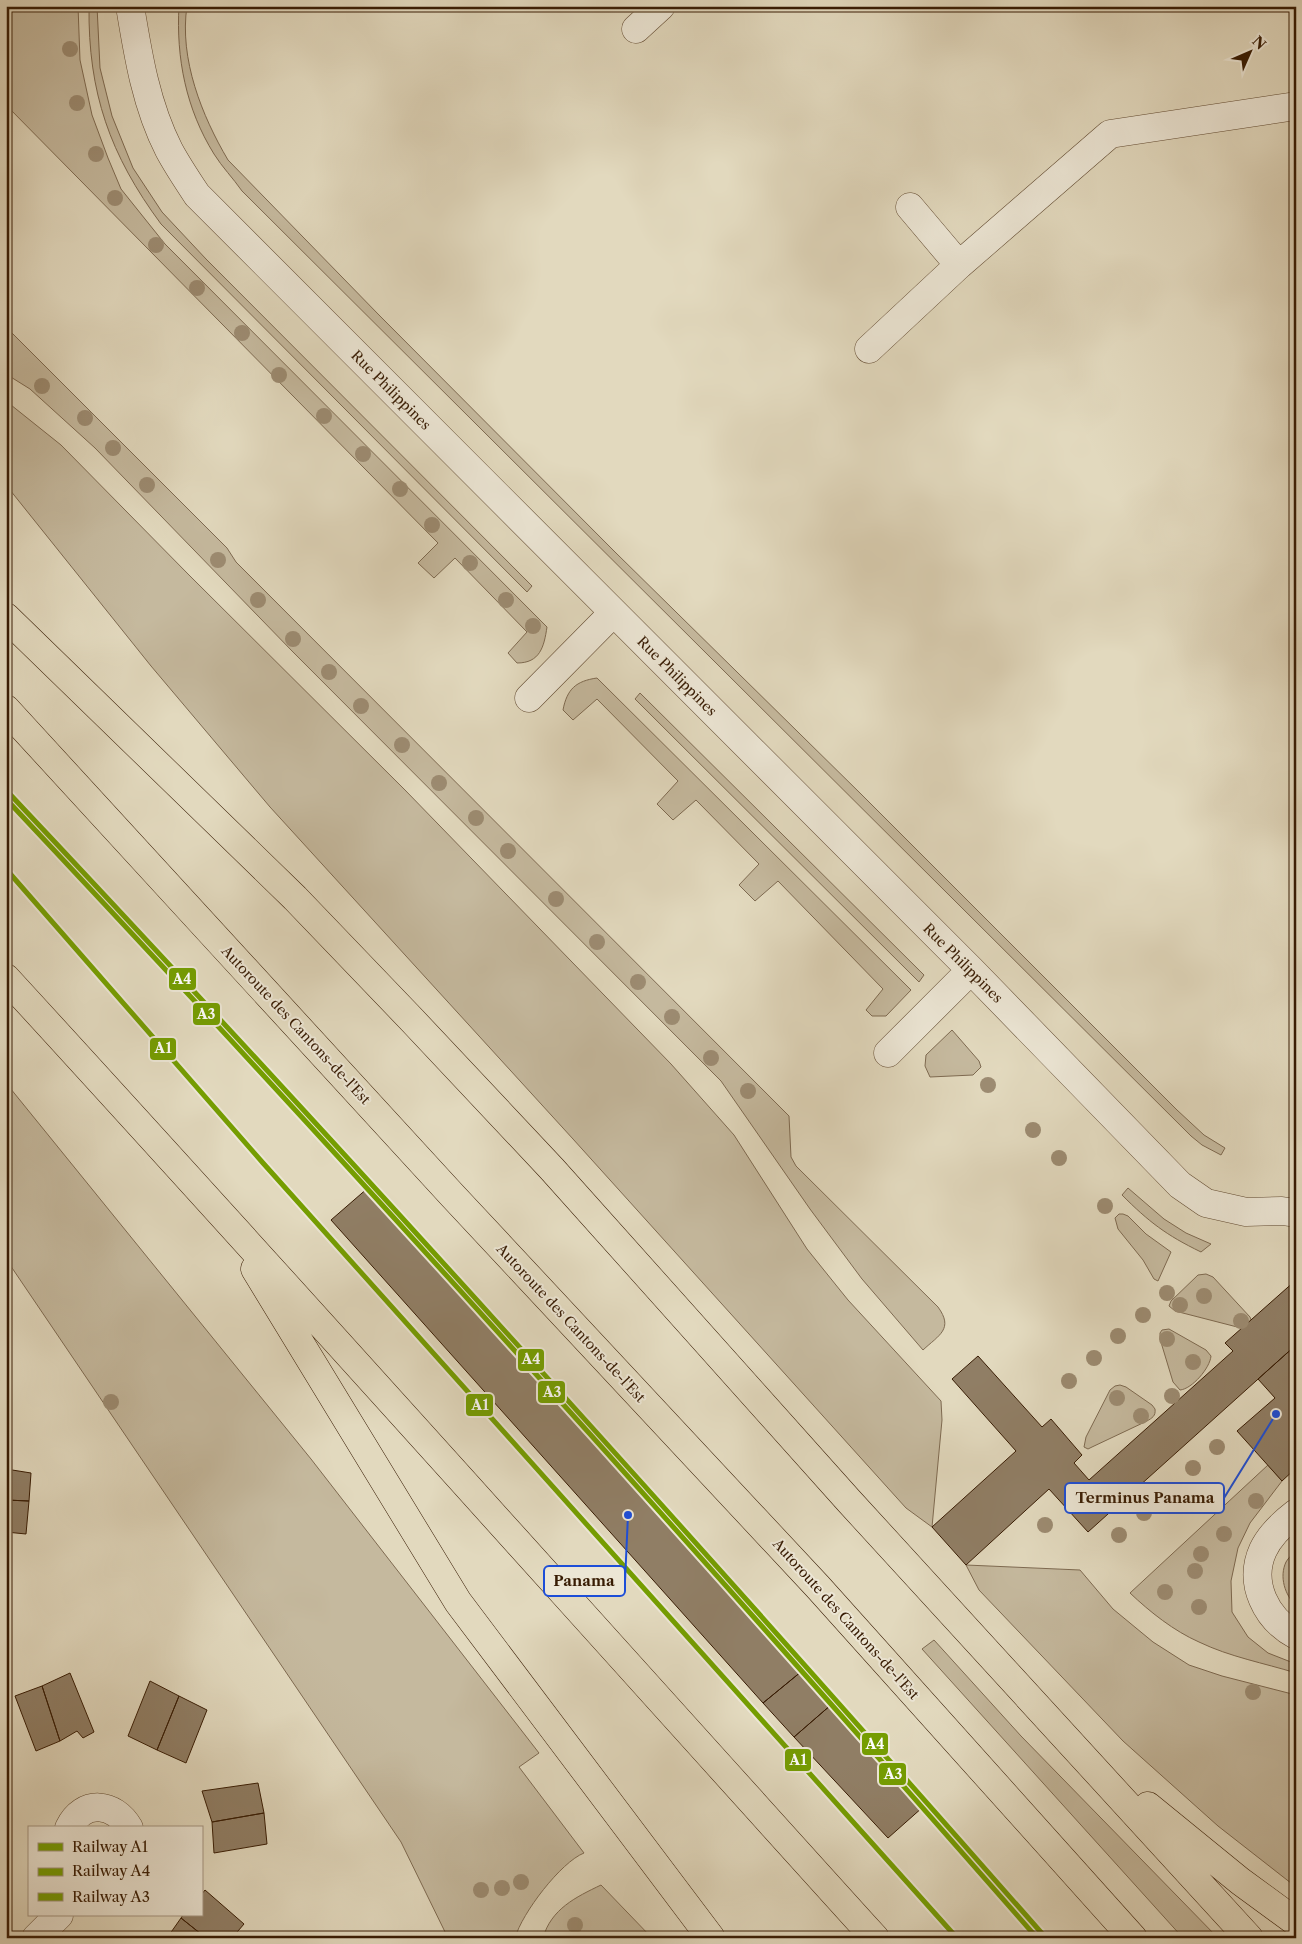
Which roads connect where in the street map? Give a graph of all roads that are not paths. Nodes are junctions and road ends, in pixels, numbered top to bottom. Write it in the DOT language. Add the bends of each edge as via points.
graph roads {
  1 [pos="130,6"];
  2 [pos="150,6"];
  3 [pos="661,6"];
  4 [pos="636,29"];
  5 [pos="140,64"];
  6 [pos="1296,106"];
  7 [pos="910,207"];
  8 [pos="959,265"];
  9 [pos="868,349"];
  10 [pos="613,613"];
  11 [pos="6,617"];
  12 [pos="529,698"];
  13 [pos="6,709"];
  14 [pos="971,970"];
  15 [pos="6,978"];
  16 [pos="888,1053"];
  17 [pos="1291,1209"];
  18 [pos="219,1210"];
  19 [pos="1296,1513"];
  20 [pos="1296,1635"];
  21 [pos="1043,1714"];
  22 [pos="70,1826"];
  23 [pos="127,1826"];
  24 [pos="58,1916"];
  25 [pos="1296,1922"];
  26 [pos="36,1938"];
  27 [pos="711,1938"];
  28 [pos="875,1938"];
  29 [pos="1133,1938"];
  30 [pos="1248,1938"];
  1 -- 5 [label="street, Rue Philippines"];
  2 -- 5 [label="street, Rue Philippines"];
  3 -- 4 [label="street"];
  5 -- 10 [label="street, Rue Philippines" via="151,106 168,149 196,195"];
  6 -- 8 [label="street" via="1110,134"];
  7 -- 8 [label="street"];
  8 -- 9 [label="street"];
  10 -- 12 [label="street"];
  10 -- 14 [label="street, Rue Philippines"];
  11 -- 21 [label="highway" via="295,898 412,1020 559,1176"];
  13 -- 29 [label="highway, Autoroute des Cantons-de-l'Est" via="452,1196 818,1587"];
  14 -- 16 [label="street"];
  14 -- 17 [label="street, Rue Philippines" via="1180,1185 1206,1202 1246,1212"];
  15 -- 18 [label="highway"];
  18 -- 27 [label="highway" via="458,1602"];
  18 -- 28 [label="highway"];
  19 -- 20 [label="street" via="1271,1536 1258,1565 1257,1580 1268,1610"];
  21 -- 25 [label="highway" via="1185,1837"];
  21 -- 30 [label="highway"];
  22 -- 23 [label="street" via="80,1813 104,1808 117,1813"];
  24 -- 26 [label="street"];
}
